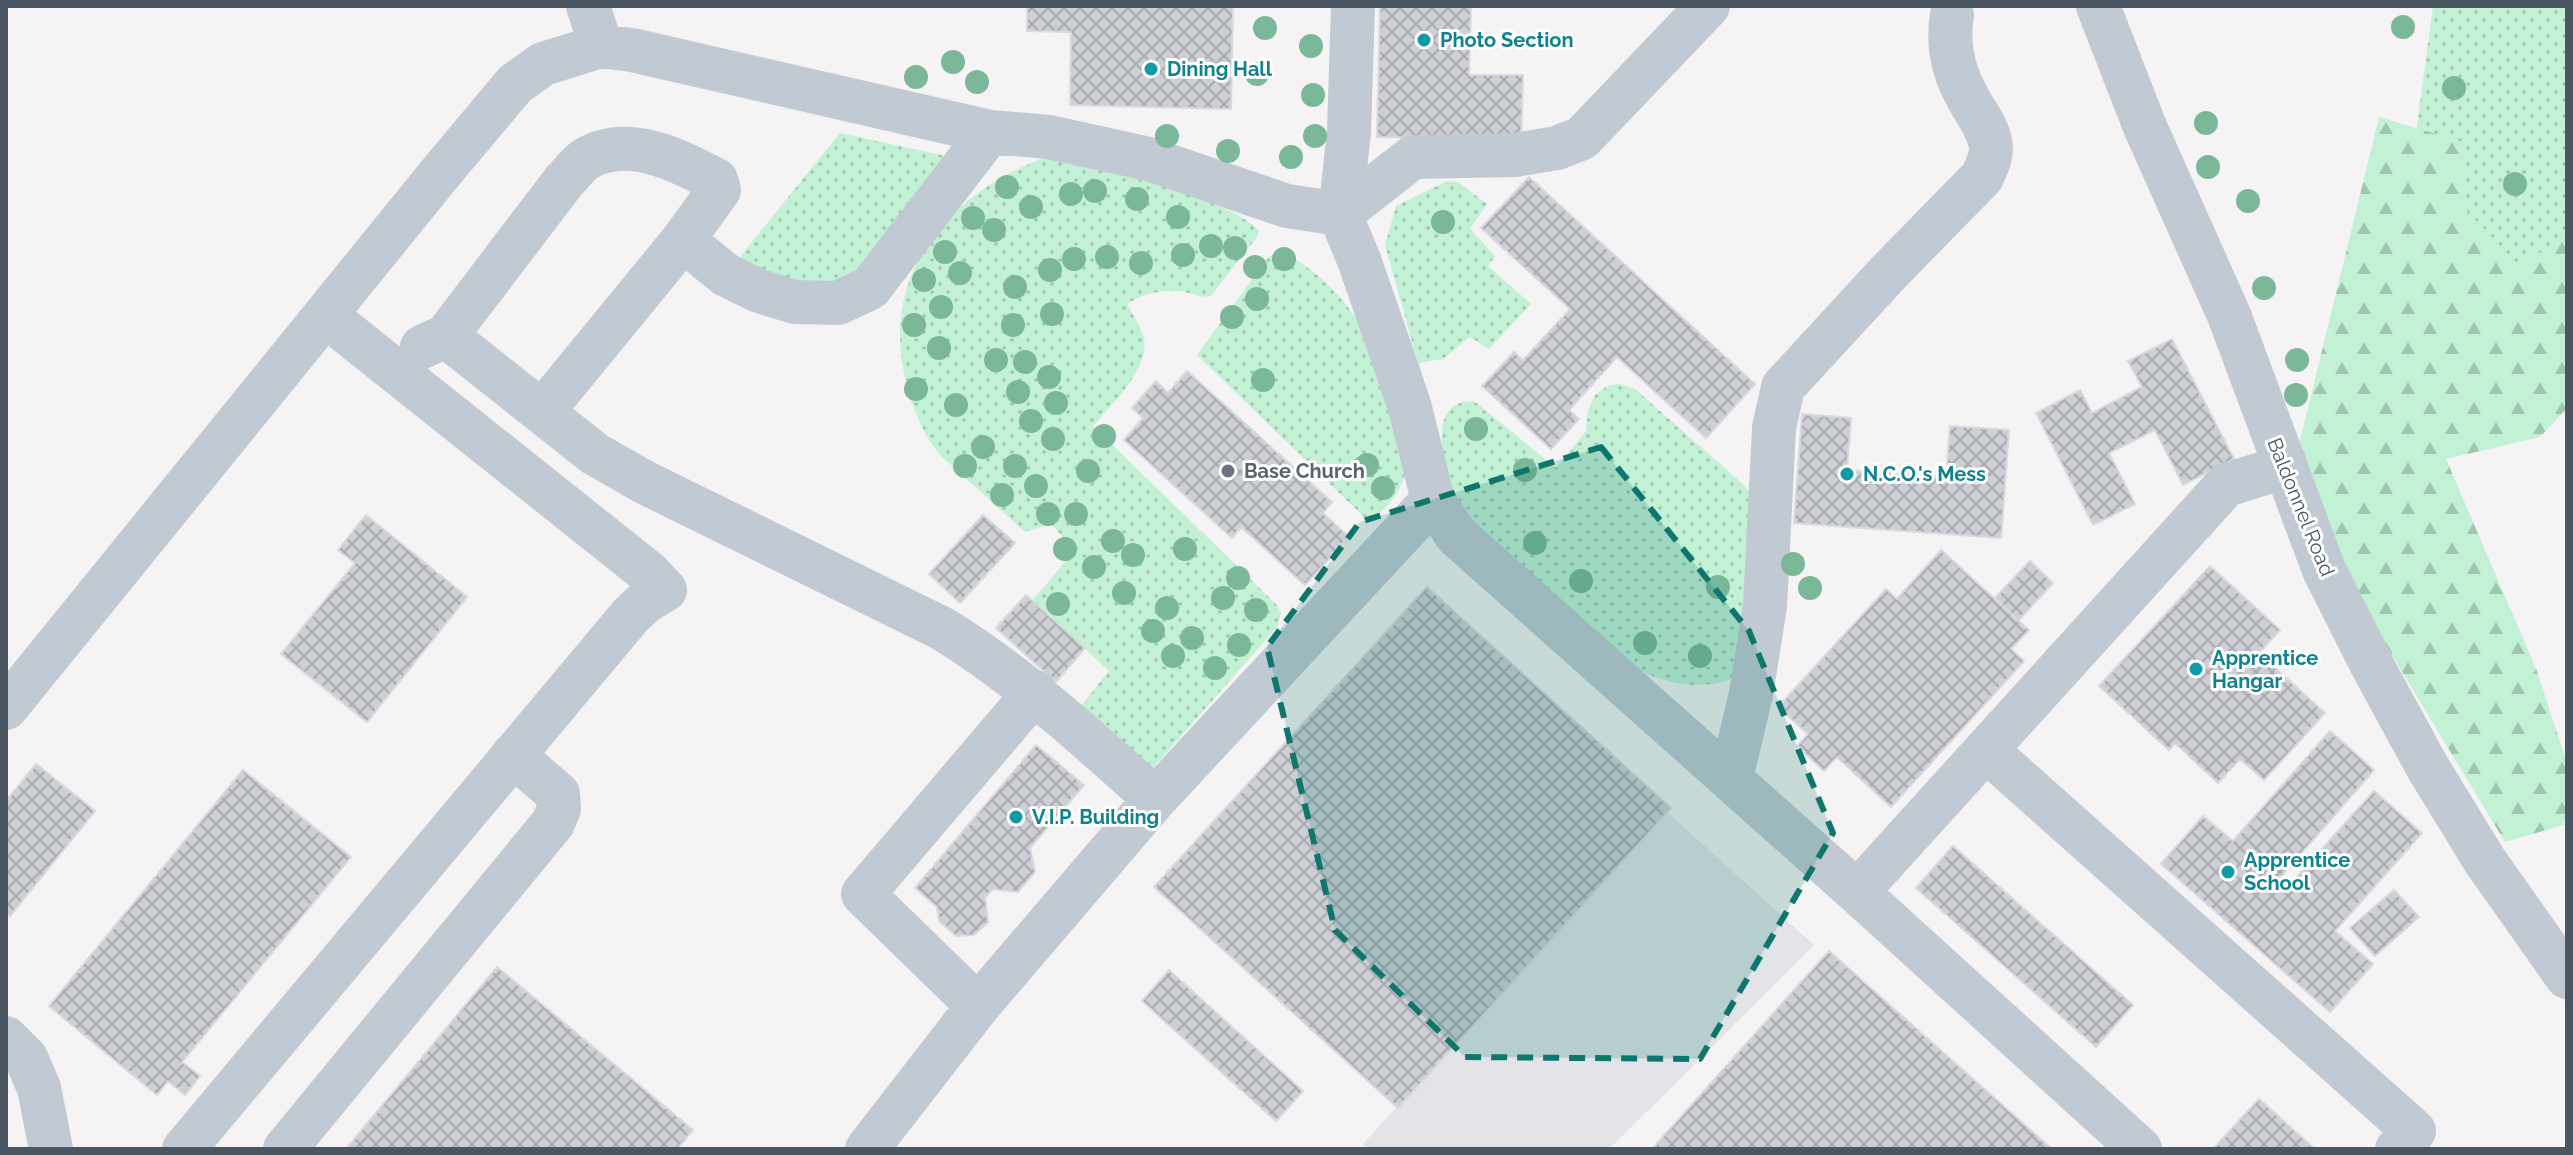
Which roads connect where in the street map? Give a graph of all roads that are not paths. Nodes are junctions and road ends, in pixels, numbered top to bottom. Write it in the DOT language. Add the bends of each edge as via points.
graph roads {
  1 [pos="1353,6"];
  2 [pos="1708,6"];
  3 [pos="2098,6"];
  4 [pos="1949,9"];
  5 [pos="595,26"];
  6 [pos="990,132"];
  7 [pos="1340,214"];
  8 [pos="683,240"];
  9 [pos="325,315"];
  10 [pos="446,336"];
  11 [pos="388,363"];
  12 [pos="542,412"];
  13 [pos="2284,467"];
  14 [pos="1433,500"];
  15 [pos="1035,692"];
  16 [pos="6,708"];
  17 [pos="1986,750"];
  18 [pos="513,755"];
  19 [pos="1731,778"];
  20 [pos="1155,799"];
  21 [pos="1857,892"];
  22 [pos="2567,977"];
  23 [pos="978,1006"];
  24 [pos="6,1038"];
  25 [pos="2415,1143"];
  26 [pos="51,1149"];
  27 [pos="184,1149"];
  28 [pos="285,1149"];
  29 [pos="867,1149"];
  30 [pos="2140,1149"];
  1 -- 7 [label="street"];
  2 -- 7 [label="street" via="1582,138 1515,155 1413,157"];
  3 -- 13 [label="street, Baldonnel Road" via="2229,315"];
  4 -- 19 [label="street" via="1948,37 1957,75 1988,133 1989,160 1982,177 1955,207 1783,387 1774,428 1765,606"];
  5 -- 6 [label="street" via="632,50"];
  5 -- 9 [label="street" via="515,84"];
  6 -- 7 [label="street" via="1049,137 1149,159 1287,206"];
  6 -- 8 [label="street" via="870,288 838,303 795,302 759,291 726,275"];
  7 -- 14 [label="street" via="1410,408"];
  8 -- 10 [label="street" via="719,190 716,180 669,157 638,150 613,149 585,160"];
  8 -- 12 [label="street"];
  9 -- 11 [label="street"];
  9 -- 16 [label="street"];
  10 -- 11 [label="street"];
  10 -- 12 [label="street"];
  11 -- 18 [label="street" via="665,590 631,615"];
  12 -- 15 [label="street" via="595,454 644,482 943,629"];
  13 -- 17 [label="street" via="2226,485"];
  13 -- 22 [label="street, Baldonnel Road" via="2324,570 2428,768 2485,861"];
  14 -- 19 [label="street" via="1456,535"];
  14 -- 20 [label="street"];
  15 -- 20 [label="street"];
  15 -- 23 [label="street" via="863,894"];
  17 -- 21 [label="street"];
  17 -- 25 [label="street"];
  18 -- 27 [label="street"];
  18 -- 28 [label="street" via="558,794 553,823"];
  19 -- 21 [label="street"];
  20 -- 23 [label="street"];
  21 -- 30 [label="street"];
  23 -- 29 [label="street"];
  24 -- 26 [label="street" via="26,1058 39,1088"];
}
